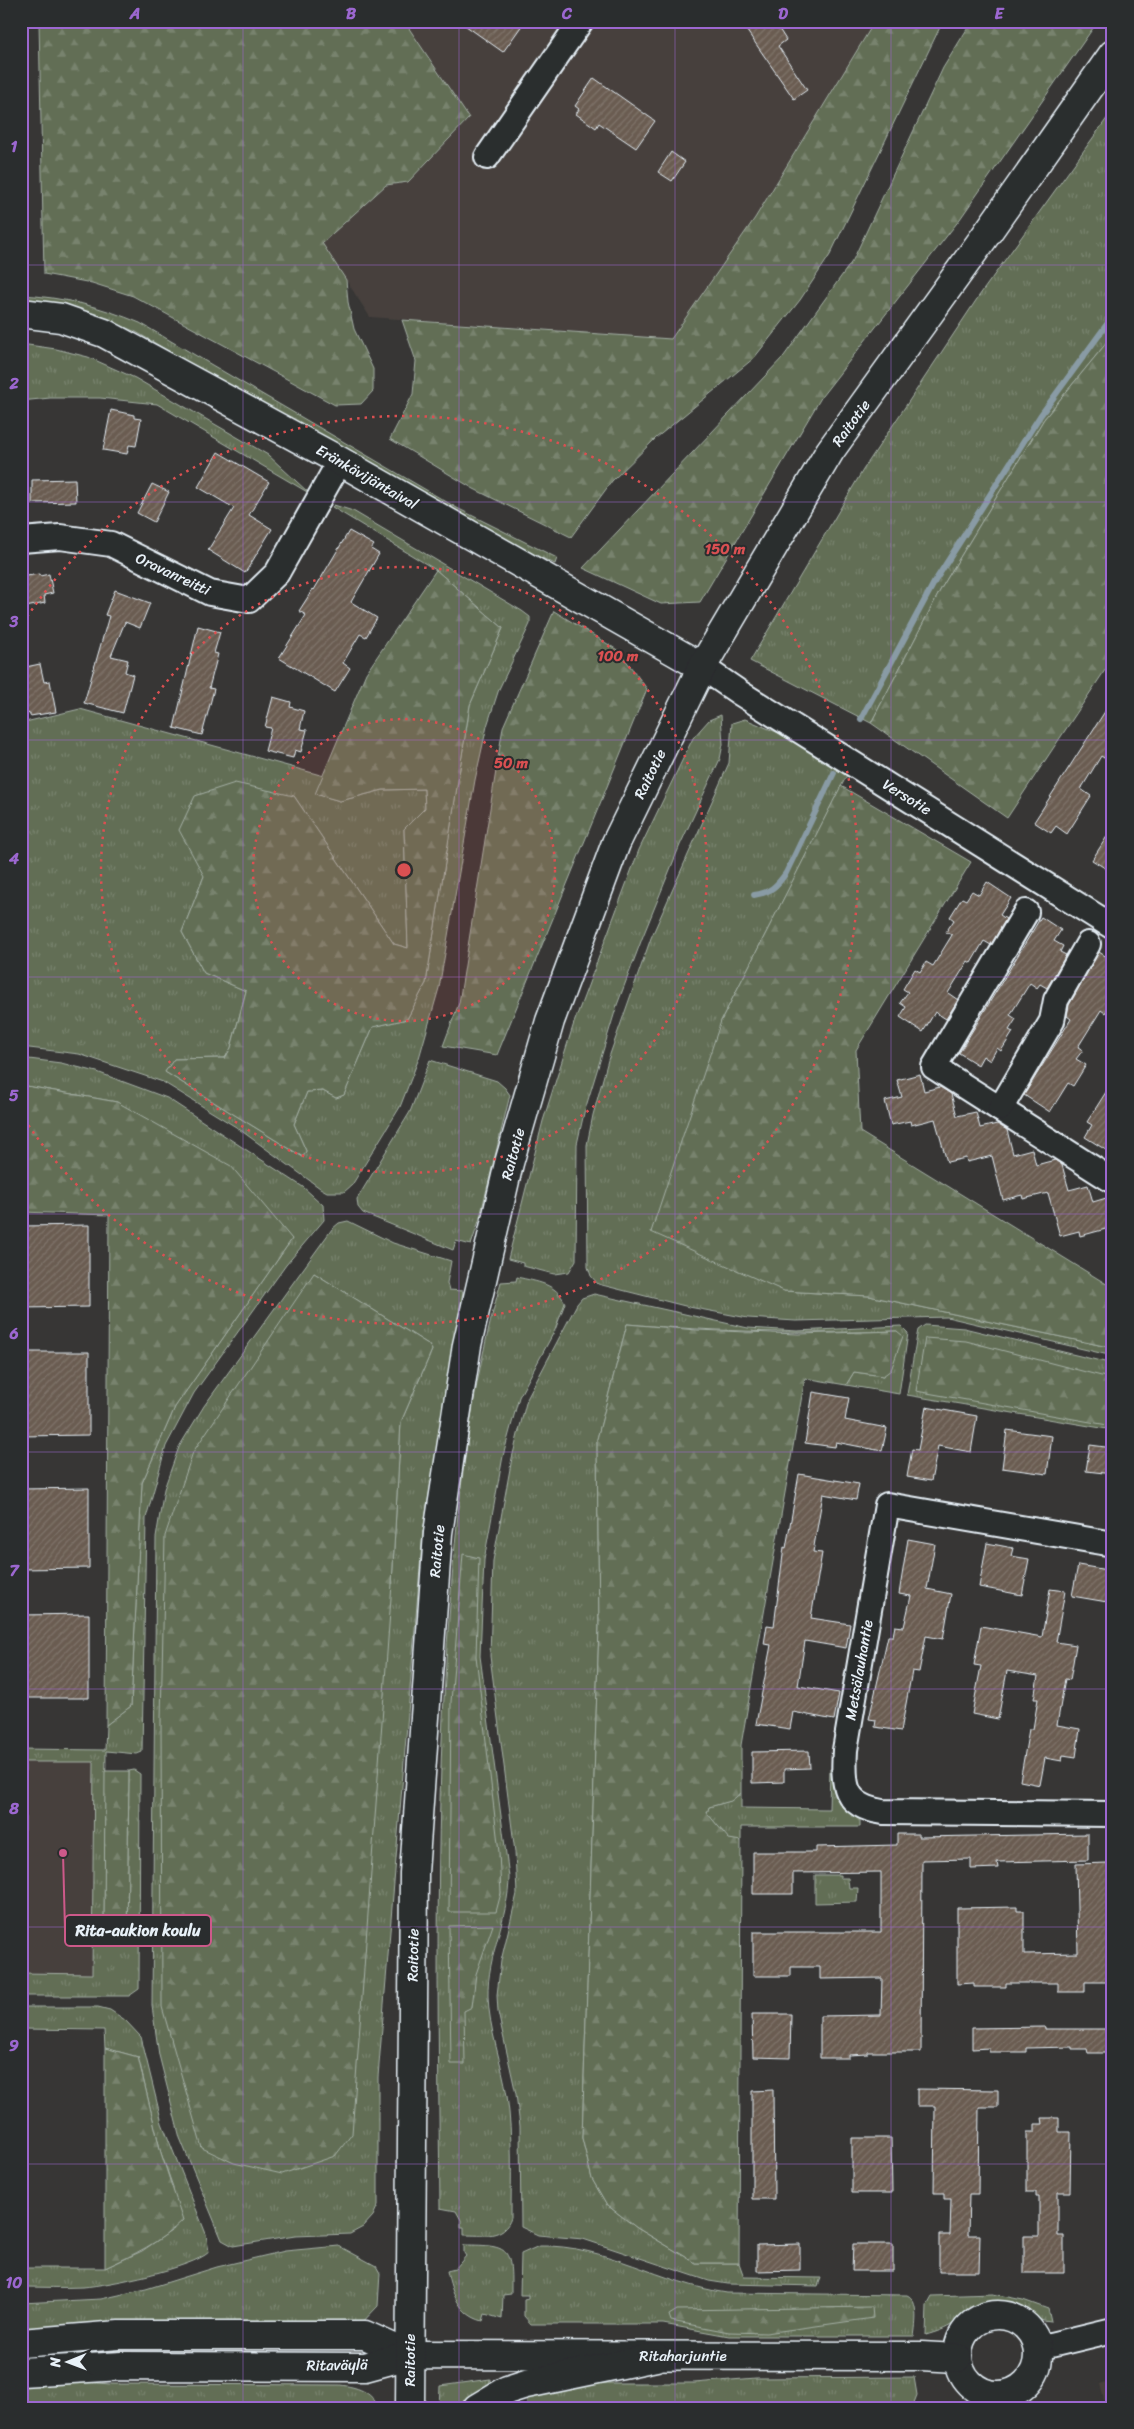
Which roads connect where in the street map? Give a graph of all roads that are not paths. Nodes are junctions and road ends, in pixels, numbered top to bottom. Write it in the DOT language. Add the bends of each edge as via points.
graph roads {
  1 [pos="582,21"];
  2 [pos="1113,54"];
  3 [pos="486,157"];
  4 [pos="21,313"];
  5 [pos="340,461"];
  6 [pos="21,540"];
  7 [pos="702,667"];
  8 [pos="1026,912"];
  9 [pos="1113,928"];
  10 [pos="1088,944"];
  11 [pos="1000,1109"];
  12 [pos="1113,1181"];
  13 [pos="1113,1544"];
  14 [pos="1113,1814"];
  15 [pos="1113,2330"];
  16 [pos="21,2343"];
  17 [pos="1038,2348"];
  18 [pos="410,2355"];
  19 [pos="656,2357"];
  20 [pos="957,2358"];
  21 [pos="21,2372"];
  22 [pos="975,2398"];
  23 [pos="1016,2400"];
  24 [pos="410,2408"];
  25 [pos="477,2408"];
  1 -- 3 [label="street"];
  2 -- 7 [label="main road, Raitotie" via="830,451"];
  4 -- 5 [label="main road, Eränkävijäntaival" via="62,318 104,333"];
  5 -- 6 [label="street, Oravanreitti" via="278,573 249,600 210,593 111,544 60,537"];
  5 -- 7 [label="main road, Eränkävijäntaival"];
  7 -- 9 [label="street, Versotie"];
  7 -- 18 [label="main road, Raitotie" via="616,843 550,1021 510,1163 467,1345 438,1532 414,1873"];
  8 -- 11 [label="street" via="934,1067"];
  10 -- 11 [label="street" via="1056,1000 1052,1021"];
  11 -- 12 [label="street"];
  13 -- 14 [label="street, Metsälauhantie" via="887,1505 845,1750 844,1774 851,1798 871,1811"];
  15 -- 17 [label="street"];
  16 -- 18 [label="main road, Ritaväylä" via="119,2336 365,2336"];
  17 -- 20 [label="main road" via="1029,2330 1013,2317 1000,2314 986,2316 964,2332"];
  17 -- 23 [label="main road" via="1034,2373"];
  18 -- 19 [label="main road, Ritaharjuntie"];
  18 -- 21 [label="main road, Ritaväylä" via="365,2368 122,2366"];
  18 -- 24 [label="main road, Raitotie"];
  19 -- 20 [label="main road, Ritaharjuntie"];
  19 -- 25 [label="main road" via="526,2384 507,2390"];
  20 -- 22 [label="main road"];
  22 -- 23 [label="main road" via="995,2396"];
}
